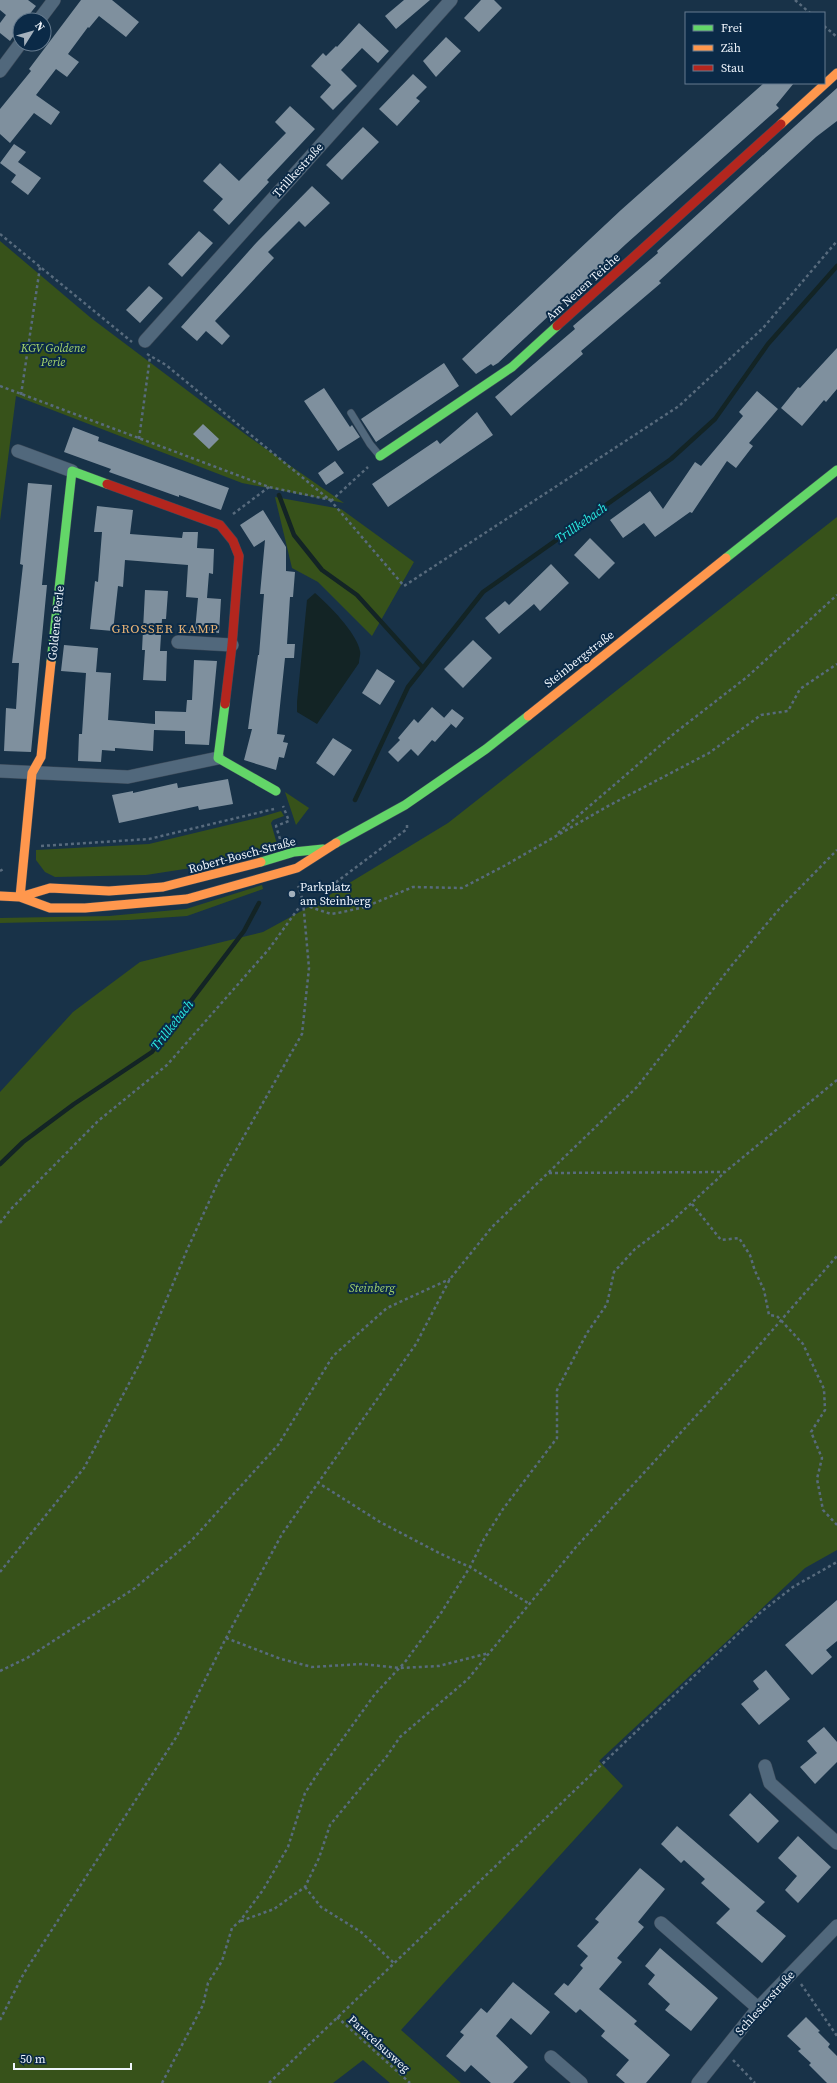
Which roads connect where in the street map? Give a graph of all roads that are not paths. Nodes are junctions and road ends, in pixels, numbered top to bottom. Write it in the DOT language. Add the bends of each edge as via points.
graph roads {
  1 [pos="54,0"];
  2 [pos="451,0"];
  3 [pos="45,12"];
  4 [pos="14,52"];
  5 [pos="0,70"];
  6 [pos="837,73"];
  7 [pos="825,84"];
  8 [pos="825,84"];
  9 [pos="141,346"];
  10 [pos="351,413"];
  11 [pos="18,451"];
  12 [pos="380,456"];
  13 [pos="837,470"];
  14 [pos="72,471"];
  15 [pos="178,642"];
  16 [pos="232,645"];
  17 [pos="218,758"];
  18 [pos="0,771"];
  19 [pos="32,774"];
  20 [pos="276,792"];
  21 [pos="324,849"];
  22 [pos="0,896"];
  23 [pos="20,897"];
  24 [pos="765,1766"];
  25 [pos="837,1844"];
  26 [pos="661,1924"];
  27 [pos="837,1926"];
  28 [pos="758,2008"];
  29 [pos="550,2057"];
  30 [pos="581,2083"];
  31 [pos="698,2083"];
  1 -- 3 [label="street"];
  2 -- 9 [label="street, Trillkestraße"];
  4 -- 5 [label="street"];
  6 -- 7 [label="street, Am Neuen Teiche"];
  8 -- 12 [label="street, Am Neuen Teiche" via="512,367"];
  10 -- 12 [label="lane"];
  11 -- 14 [label="street"];
  13 -- 21 [label="street, Steinbergstraße" via="486,749 405,805"];
  14 -- 16 [label="street" via="220,525 239,556"];
  14 -- 19 [label="street, Goldene Perle" via="41,757"];
  15 -- 16 [label="street"];
  16 -- 17 [label="street"];
  17 -- 19 [label="street" via="128,777"];
  17 -- 20 [label="street"];
  18 -- 19 [label="street"];
  19 -- 23 [label="street, Goldene Perle"];
  21 -- 23 [label="street, Robert-Bosch-Straße" via="294,852 164,887 109,891 50,888"];
  21 -- 23 [label="street, Robert-Bosch-Straße" via="294,869 188,898 113,906 50,908"];
  22 -- 23 [label="street, Robert-Bosch-Straße"];
  24 -- 25 [label="street" via="770,1783"];
  26 -- 28 [label="street"];
  27 -- 28 [label="street, Schlesierstraße"];
  28 -- 31 [label="street, Schlesierstraße"];
  29 -- 30 [label="street"];
}
